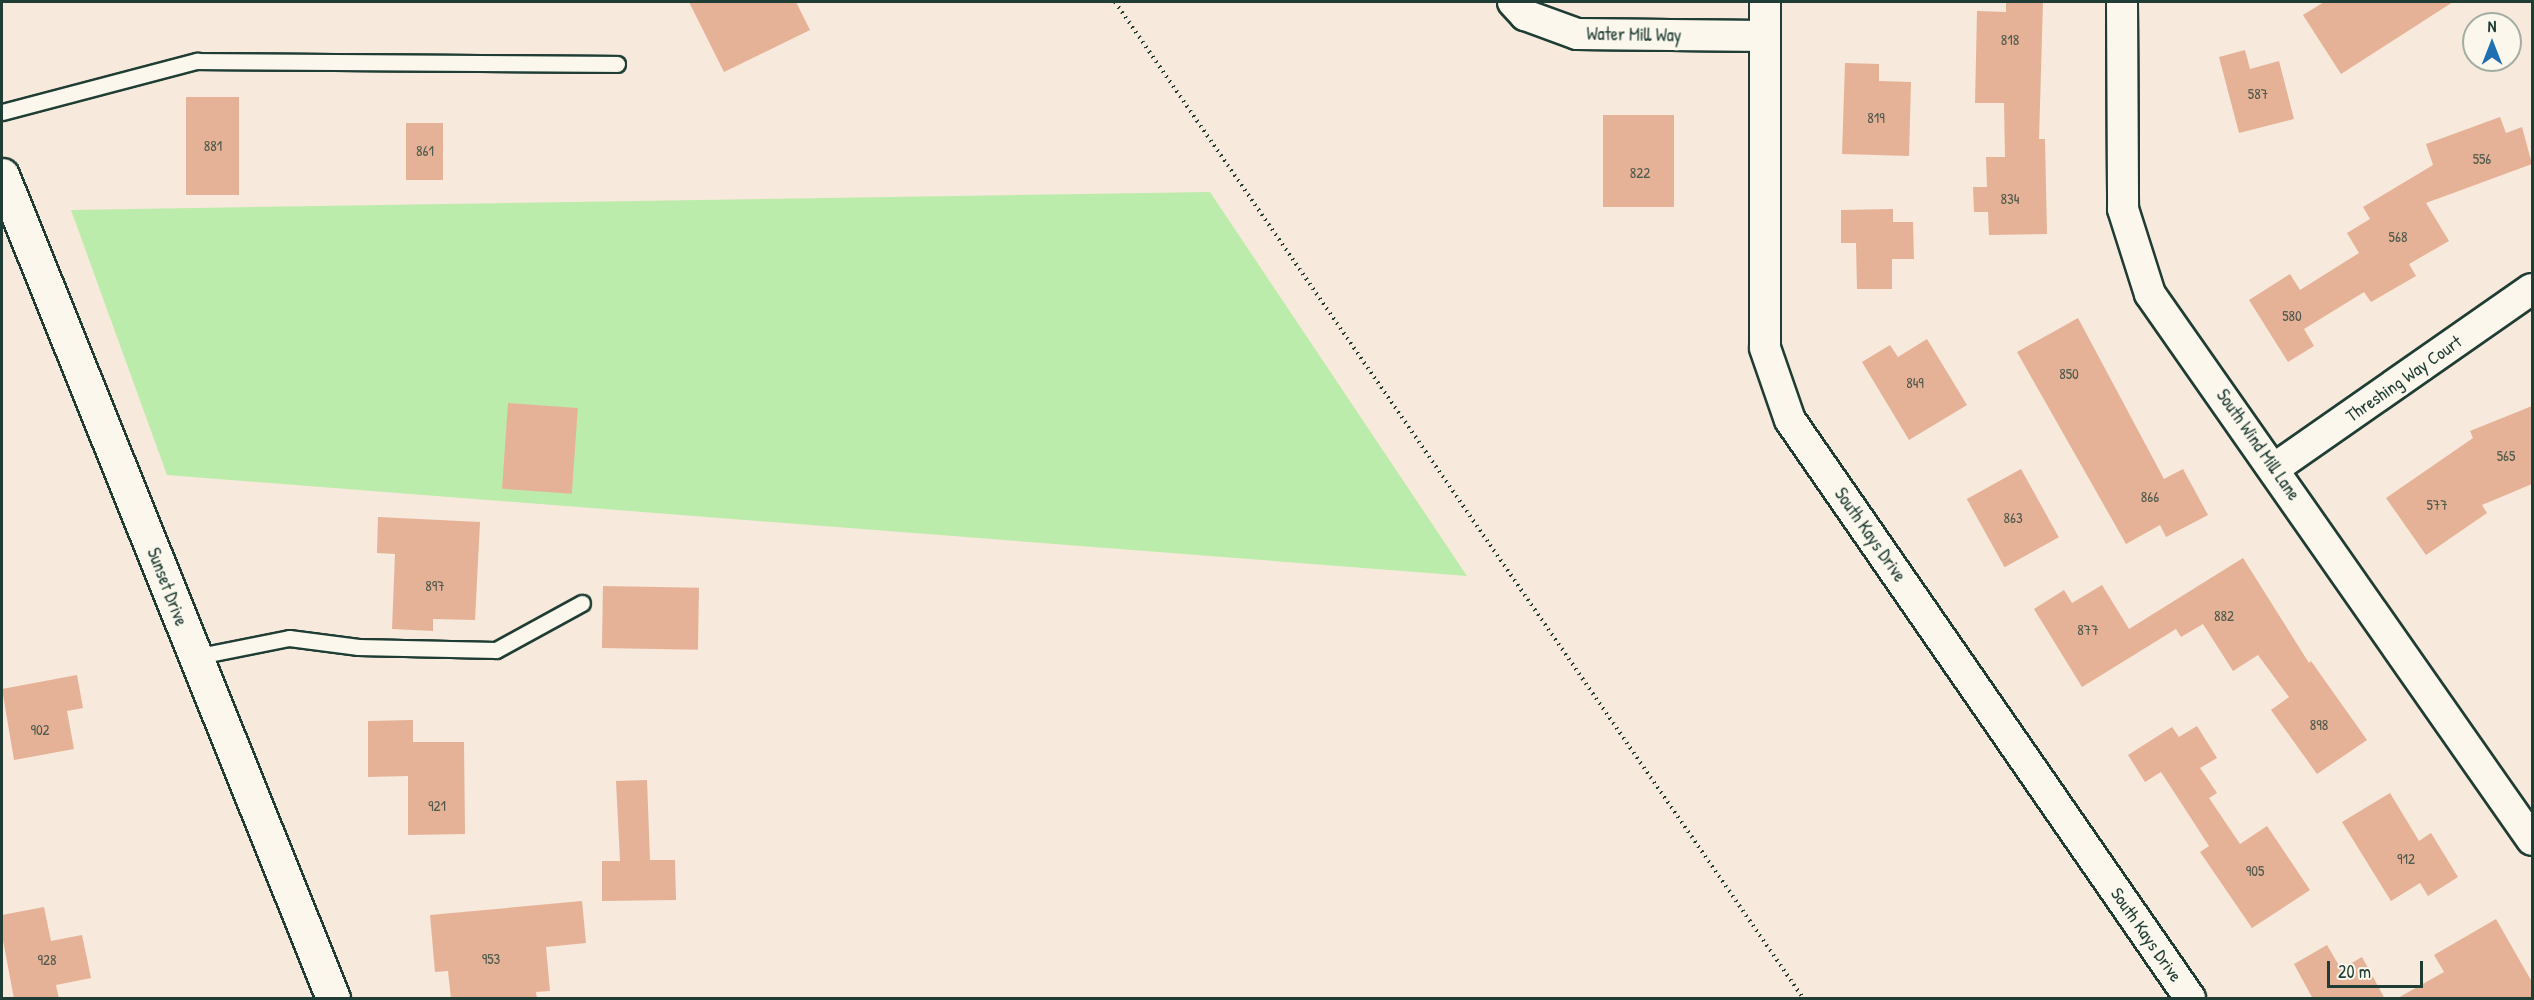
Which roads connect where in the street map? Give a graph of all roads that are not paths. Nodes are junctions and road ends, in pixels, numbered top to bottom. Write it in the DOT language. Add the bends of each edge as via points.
graph roads {
  1 [pos="1513,2"];
  2 [pos="1765,2"];
  3 [pos="2122,2"];
  4 [pos="1765,36"];
  5 [pos="617,64"];
  6 [pos="2,112"];
  7 [pos="2,175"];
  8 [pos="2532,289"];
  9 [pos="2275,468"];
  10 [pos="582,603"];
  11 [pos="194,657"];
  12 [pos="2532,840"];
  13 [pos="333,999"];
  14 [pos="2190,999"];
  1 -- 4 [label="street, Water Mill Way" via="1525,15 1577,34"];
  2 -- 4 [label="street, South Kays Drive"];
  3 -- 9 [label="street, South Wind Mill Lane" via="2123,209 2150,294"];
  4 -- 14 [label="street, South Kays Drive" via="1765,348 1790,420"];
  5 -- 6 [label="lane" via="197,61"];
  7 -- 11 [label="main road, Sunset Drive"];
  8 -- 9 [label="street, Threshing Way Court"];
  9 -- 12 [label="street, South Wind Mill Lane"];
  10 -- 11 [label="lane" via="496,650 358,647 289,638"];
  11 -- 13 [label="main road, Sunset Drive"];
}
